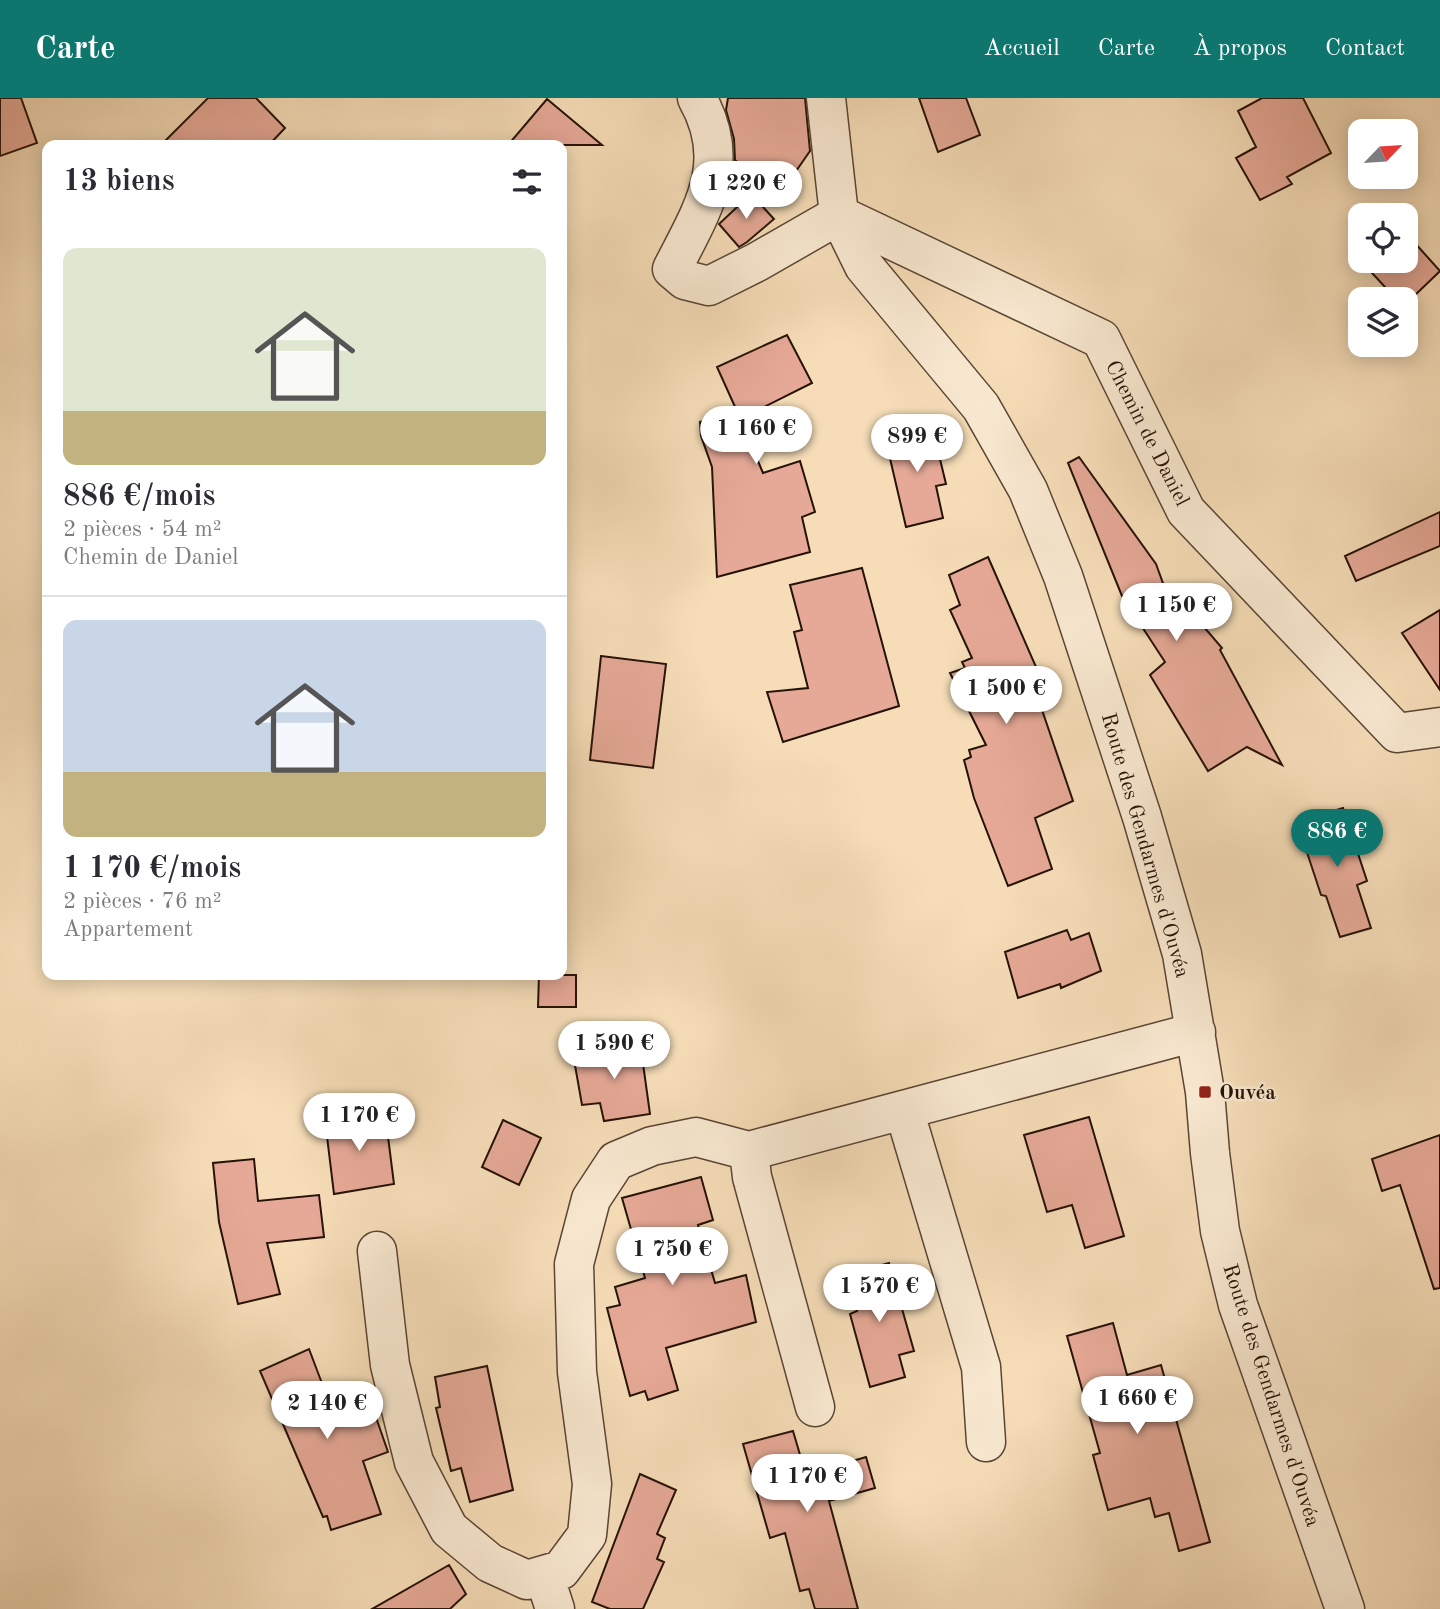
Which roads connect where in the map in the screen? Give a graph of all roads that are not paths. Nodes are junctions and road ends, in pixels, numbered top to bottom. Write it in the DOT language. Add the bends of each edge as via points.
graph roads {
  1 [pos="696,98"];
  2 [pos="826,98"];
  3 [pos="839,215"];
  4 [pos="1440,727"];
  5 [pos="1196,1032"];
  6 [pos="904,1110"];
  7 [pos="748,1151"];
  8 [pos="377,1251"];
  9 [pos="815,1407"];
  10 [pos="986,1442"];
  11 [pos="549,1592"];
  12 [pos="1345,1609"];
  1 -- 3 [label="street" via="712,132 713,174 703,207 672,269 685,280 709,286"];
  2 -- 3 [label="street, Route des Gendarmes d'Ouvéa"];
  3 -- 4 [label="street, Chemin de Daniel" via="1101,339 1186,511 1397,733"];
  3 -- 5 [label="street, Route des Gendarmes d'Ouvéa" via="864,266 981,407 1028,490 1063,576 1142,817 1182,954"];
  5 -- 6 [label="street"];
  5 -- 12 [label="street, Route des Gendarmes d'Ouvéa" via="1220,1231 1238,1305"];
  6 -- 7 [label="street"];
  6 -- 10 [label="street" via="981,1367"];
  7 -- 9 [label="street"];
  7 -- 11 [label="street" via="696,1137 652,1146 616,1161 591,1199 574,1264 578,1373 592,1484 587,1535"];
  8 -- 11 [label="street" via="390,1365 414,1462 449,1529 489,1563"];
}
